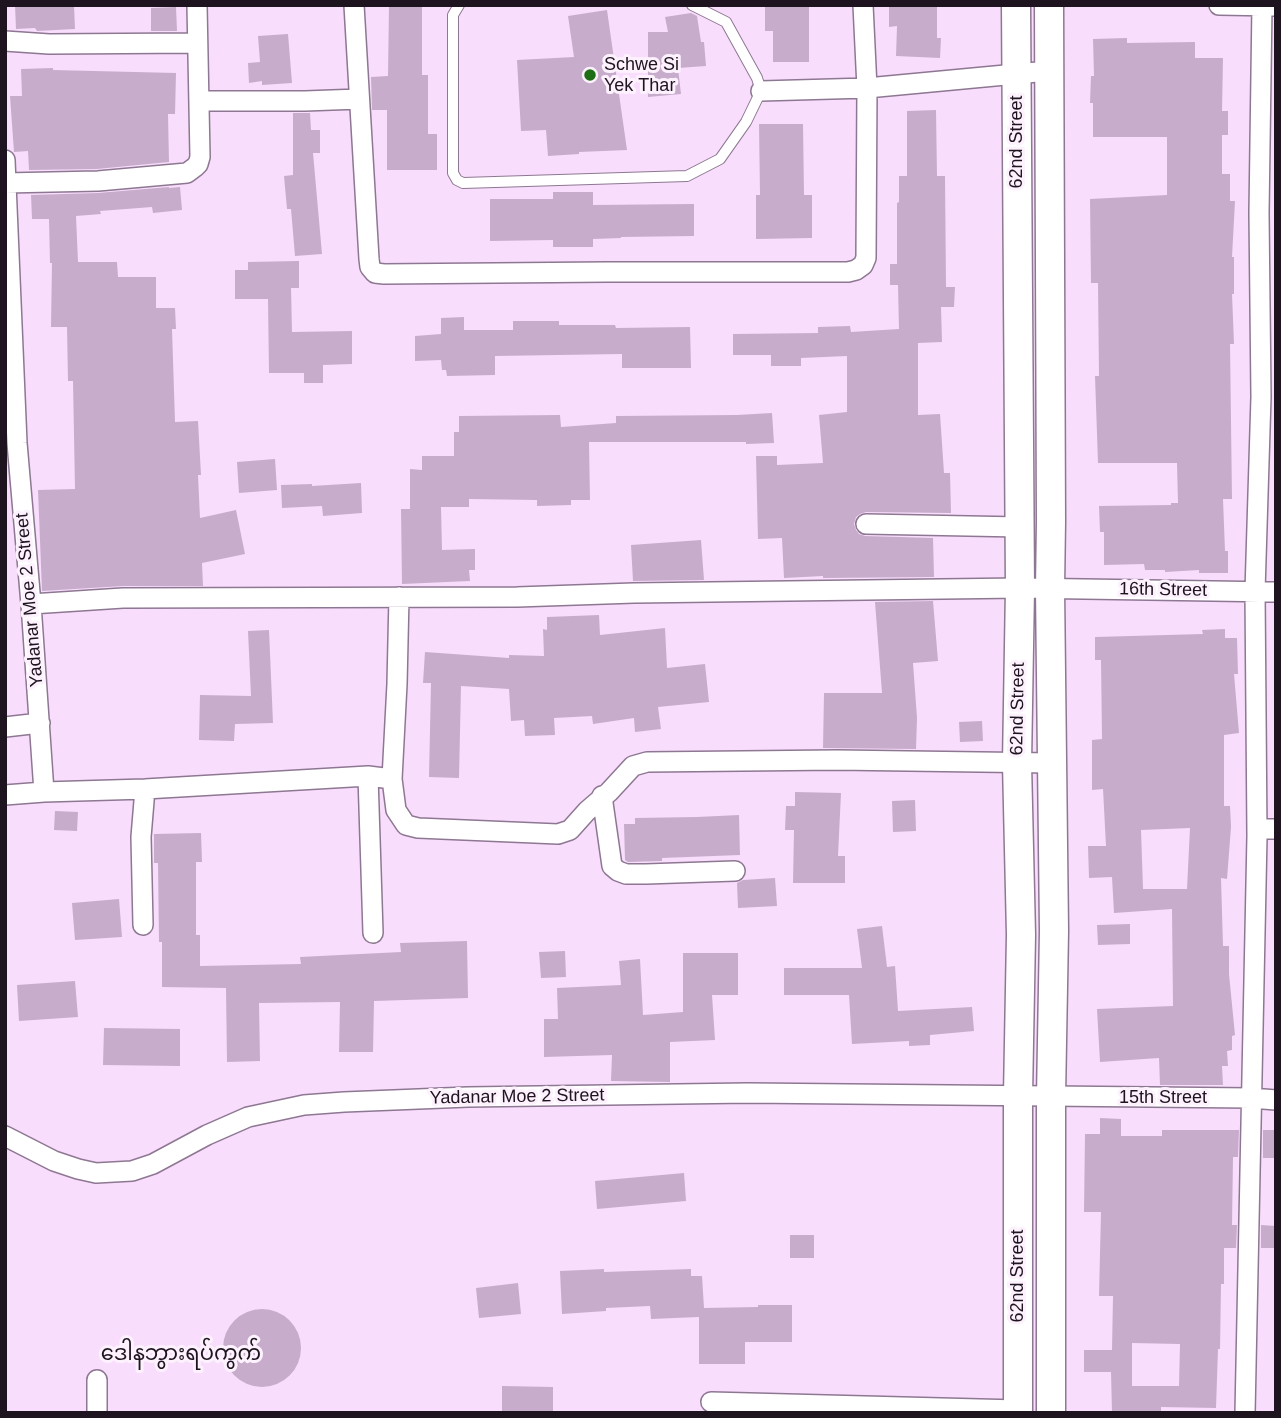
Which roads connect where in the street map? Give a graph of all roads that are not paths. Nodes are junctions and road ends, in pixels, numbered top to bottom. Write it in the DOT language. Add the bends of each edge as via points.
graph roads {
  1 [pos="197,5"];
  2 [pos="354,5"];
  3 [pos="459,5"];
  4 [pos="692,5"];
  5 [pos="863,5"];
  6 [pos="1016,5"];
  7 [pos="1049,5"];
  8 [pos="1219,5"];
  9 [pos="1262,6"];
  10 [pos="1276,6"];
  11 [pos="5,41"];
  12 [pos="197,43"];
  13 [pos="1048,71"];
  14 [pos="1017,74"];
  15 [pos="867,88"];
  16 [pos="761,91"];
  17 [pos="359,99"];
  18 [pos="200,101"];
  19 [pos="5,160"];
  20 [pos="6,183"];
  21 [pos="866,524"];
  22 [pos="1020,527"];
  23 [pos="1020,588"];
  24 [pos="1050,588"];
  25 [pos="1255,591"];
  26 [pos="1276,592"];
  27 [pos="399,597"];
  28 [pos="31,604"];
  29 [pos="40,723"];
  30 [pos="5,727"];
  31 [pos="1017,763"];
  32 [pos="1051,763"];
  33 [pos="369,776"];
  34 [pos="392,779"];
  35 [pos="145,789"];
  36 [pos="44,792"];
  37 [pos="5,795"];
  38 [pos="602,796"];
  39 [pos="1266,829"];
  40 [pos="735,871"];
  41 [pos="142,925"];
  42 [pos="373,933"];
  43 [pos="1018,1096"];
  44 [pos="1051,1097"];
  45 [pos="1251,1098"];
  46 [pos="1276,1100"];
  47 [pos="5,1136"];
  48 [pos="97,1380"];
  49 [pos="711,1402"];
  50 [pos="1018,1411"];
  51 [pos="97,1413"];
  52 [pos="1051,1413"];
  53 [pos="1245,1413"];
  1 -- 12 [label="street"];
  2 -- 17 [label="street"];
  3 -- 16 [label="lane" via="453,15 453,173 463,183 687,176 720,159"];
  4 -- 16 [label="lane" via="726,22"];
  5 -- 15 [label="street"];
  6 -- 14 [label="main road, 62nd Street"];
  7 -- 13 [label="main road, 62nd Street"];
  8 -- 9 [label="street"];
  9 -- 10 [label="street"];
  9 -- 25 [label="street" via="1261,397"];
  11 -- 12 [label="street"];
  12 -- 18 [label="street"];
  13 -- 14 [label="street"];
  13 -- 24 [label="main road, 62nd Street"];
  14 -- 15 [label="street"];
  14 -- 22 [label="main road, 62nd Street"];
  15 -- 16 [label="street"];
  15 -- 17 [label="street" via="866,258 863,265 848,272 375,273 369,259"];
  17 -- 18 [label="street"];
  18 -- 20 [label="street" via="200,159 187,173"];
  19 -- 20 [label="street, Yadanar Moe 2 Street"];
  20 -- 28 [label="street, Yadanar Moe 2 Street" via="17,443"];
  21 -- 22 [label="street"];
  22 -- 23 [label="main road, 62nd Street"];
  23 -- 24 [label="street, 16th Street"];
  23 -- 27 [label="street, 16th Street"];
  23 -- 31 [label="main road, 62nd Street"];
  24 -- 25 [label="street, 16th Street"];
  24 -- 32 [label="main road, 62nd Street"];
  25 -- 26 [label="street, 16th Street"];
  25 -- 39 [label="street"];
  27 -- 28 [label="street, 16th Street" via="123,598"];
  27 -- 34 [label="street"];
  28 -- 29 [label="street, Yadanar Moe 2 Street"];
  29 -- 30 [label="street"];
  29 -- 36 [label="street, Yadanar Moe 2 Street"];
  31 -- 32 [label="street"];
  31 -- 38 [label="street" via="647,762 634,766"];
  31 -- 43 [label="main road, 62nd Street"];
  32 -- 44 [label="main road, 62nd Street"];
  33 -- 34 [label="street"];
  33 -- 35 [label="street"];
  33 -- 42 [label="street"];
  34 -- 38 [label="street" via="396,810 406,825 418,828 558,834 570,830"];
  35 -- 36 [label="street"];
  35 -- 41 [label="street"];
  36 -- 37 [label="street"];
  38 -- 40 [label="street" via="612,866 618,871"];
  39 -- 45 [label="street"];
  43 -- 44 [label="street, Yadanar Moe 2 Street"];
  43 -- 47 [label="street, Yadanar Moe 2 Street" via="748,1093 468,1097 304,1105 248,1117 153,1164 105,1173 54,1161"];
  43 -- 50 [label="main road, 62nd Street"];
  44 -- 45 [label="street, 15th Street"];
  44 -- 52 [label="main road, 62nd Street"];
  45 -- 46 [label="street, 15th Street"];
  45 -- 53 [label="street"];
  48 -- 51 [label="street"];
  49 -- 50 [label="street"];
}
